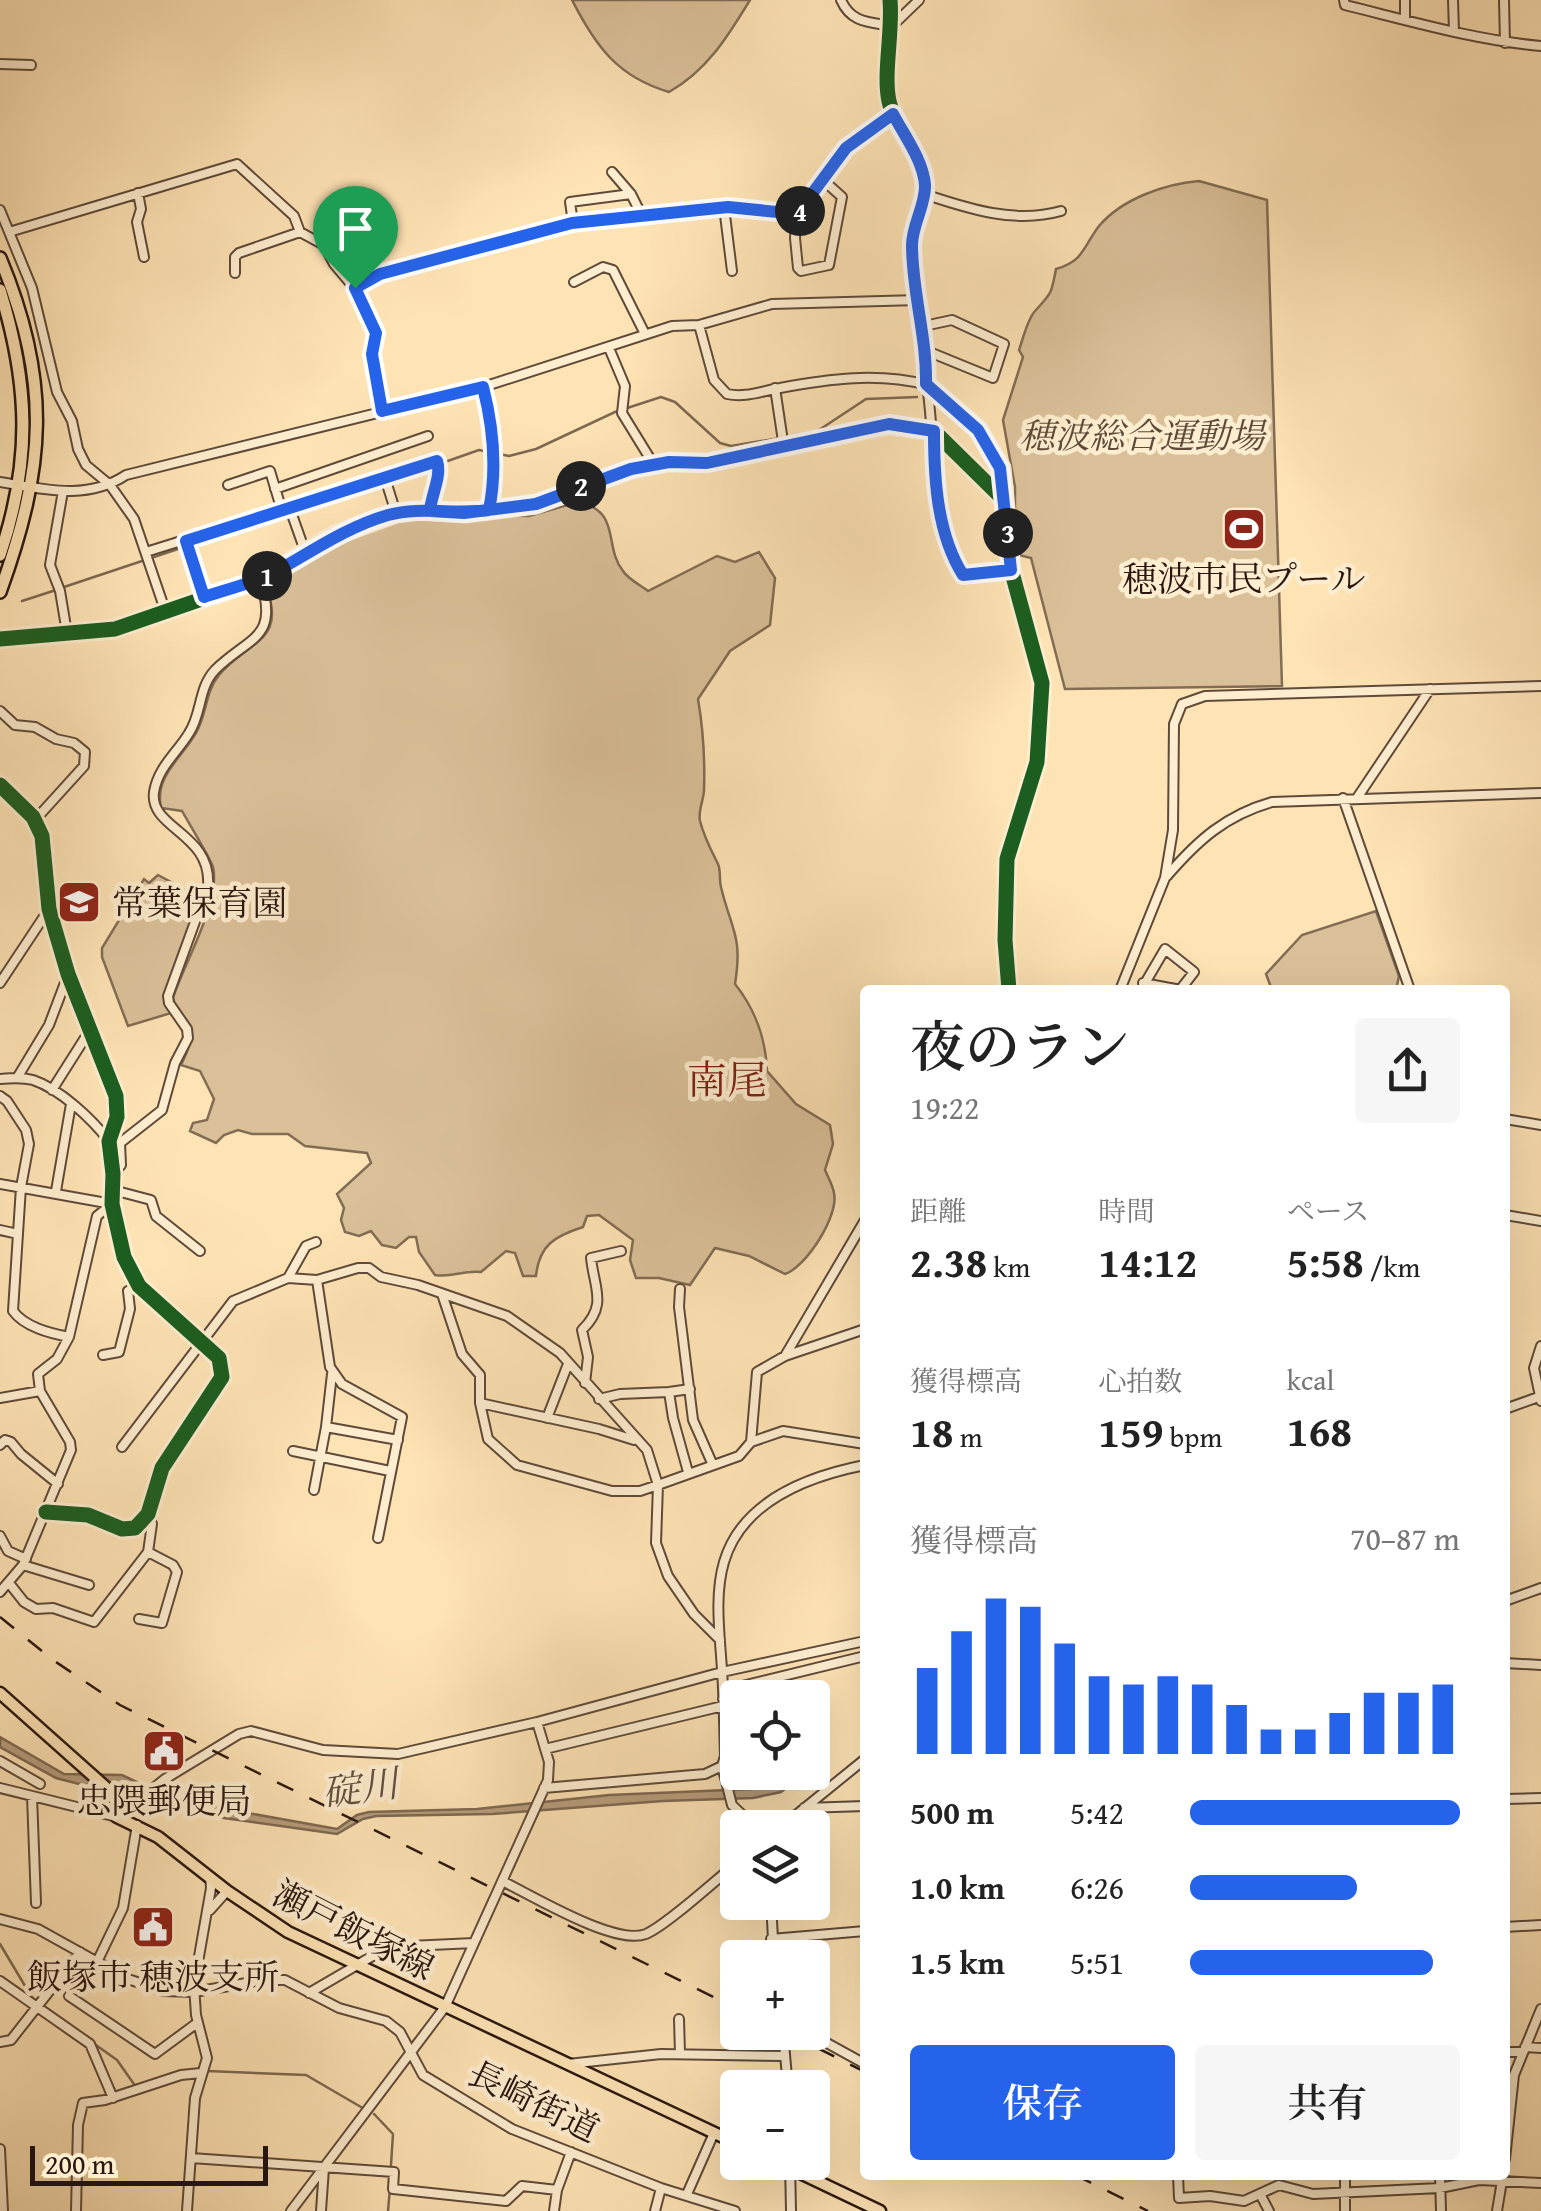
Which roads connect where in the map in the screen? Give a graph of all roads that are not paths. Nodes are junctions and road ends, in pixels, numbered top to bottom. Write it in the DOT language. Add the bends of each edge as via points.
graph roads {
  1 [pos="841,0"];
  2 [pos="890,0"];
  3 [pos="918,0"];
  4 [pos="1344,0"];
  5 [pos="1405,0"];
  6 [pos="1453,0"];
  7 [pos="1504,0"];
  8 [pos="1405,20"];
  9 [pos="892,26"];
  10 [pos="1454,31"];
  11 [pos="1506,43"];
  12 [pos="1541,46"];
  13 [pos="0,64"];
  14 [pos="31,65"];
  15 [pos="893,114"];
  16 [pos="612,172"];
  17 [pos="822,179"];
  18 [pos="138,194"];
  19 [pos="630,194"];
  20 [pos="924,194"];
  21 [pos="724,207"];
  22 [pos="0,210"];
  23 [pos="1062,211"];
  24 [pos="797,214"];
  25 [pos="642,216"];
  26 [pos="572,223"];
  27 [pos="9,232"];
  28 [pos="300,232"];
  29 [pos="0,258"];
  30 [pos="144,258"];
  31 [pos="732,271"];
  32 [pos="235,273"];
  33 [pos="574,282"];
  34 [pos="355,288"];
  35 [pos="0,290"];
  36 [pos="919,300"];
  37 [pos="699,326"];
  38 [pos="924,326"];
  39 [pos="645,334"];
  40 [pos="610,348"];
  41 [pos="927,351"];
  42 [pos="926,384"];
  43 [pos="483,387"];
  44 [pos="775,388"];
  45 [pos="382,411"];
  46 [pos="934,431"];
  47 [pos="428,436"];
  48 [pos="783,442"];
  49 [pos="654,465"];
  50 [pos="386,481"];
  51 [pos="0,482"];
  52 [pos="228,485"];
  53 [pos="25,486"];
  54 [pos="110,486"];
  55 [pos="276,489"];
  56 [pos="63,491"];
  57 [pos="1003,499"];
  58 [pos="489,510"];
  59 [pos="288,511"];
  60 [pos="430,511"];
  61 [pos="396,514"];
  62 [pos="186,541"];
  63 [pos="306,554"];
  64 [pos="0,555"];
  65 [pos="148,556"];
  66 [pos="1011,570"];
  67 [pos="260,578"];
  68 [pos="0,592"];
  69 [pos="204,597"];
  70 [pos="165,610"];
  71 [pos="66,632"];
  72 [pos="0,639"];
  73 [pos="1541,686"];
  74 [pos="1430,689"];
  75 [pos="0,711"];
  76 [pos="1,787"];
  77 [pos="1541,793"];
  78 [pos="1343,798"];
  79 [pos="1357,798"];
  80 [pos="35,820"];
  81 [pos="1164,878"];
  82 [pos="49,909"];
  83 [pos="68,974"];
  84 [pos="0,983"];
  85 [pos="1009,985"];
  86 [pos="1122,985"];
  87 [pos="1143,985"];
  88 [pos="1184,985"];
  89 [pos="1408,985"];
  90 [pos="90,1030"];
  91 [pos="17,1078"];
  92 [pos="0,1079"];
  93 [pos="52,1090"];
  94 [pos="0,1096"];
  95 [pos="71,1104"];
  96 [pos="1510,1120"];
  97 [pos="1541,1125"];
  98 [pos="109,1141"];
  99 [pos="113,1174"];
  100 [pos="0,1184"];
  101 [pos="21,1188"];
  102 [pos="113,1190"];
  103 [pos="56,1191"];
  104 [pos="112,1204"];
  105 [pos="1510,1216"];
  106 [pos="1541,1221"];
  107 [pos="860,1228"];
  108 [pos="0,1230"];
  109 [pos="18,1234"];
  110 [pos="316,1242"];
  111 [pos="200,1251"];
  112 [pos="621,1251"];
  113 [pos="0,1273"];
  114 [pos="15,1276"];
  115 [pos="288,1278"];
  116 [pos="316,1280"];
  117 [pos="139,1286"];
  118 [pos="680,1289"];
  119 [pos="442,1294"];
  120 [pos="860,1331"];
  121 [pos="69,1337"];
  122 [pos="203,1341"];
  123 [pos="1541,1346"];
  124 [pos="103,1355"];
  125 [pos="784,1356"];
  126 [pos="568,1364"];
  127 [pos="332,1374"];
  128 [pos="585,1383"];
  129 [pos="690,1389"];
  130 [pos="40,1391"];
  131 [pos="669,1392"];
  132 [pos="0,1398"];
  133 [pos="1541,1398"];
  134 [pos="599,1399"];
  135 [pos="480,1404"];
  136 [pos="1510,1407"];
  137 [pos="548,1418"];
  138 [pos="326,1428"];
  139 [pos="398,1440"];
  140 [pos="638,1442"];
  141 [pos="750,1442"];
  142 [pos="860,1443"];
  143 [pos="0,1445"];
  144 [pos="122,1448"];
  145 [pos="293,1451"];
  146 [pos="320,1456"];
  147 [pos="712,1464"];
  148 [pos="860,1466"];
  149 [pos="390,1471"];
  150 [pos="688,1472"];
  151 [pos="58,1484"];
  152 [pos="658,1486"];
  153 [pos="314,1490"];
  154 [pos="46,1512"];
  155 [pos="148,1514"];
  156 [pos="0,1536"];
  157 [pos="378,1538"];
  158 [pos="148,1552"];
  159 [pos="24,1562"];
  160 [pos="9,1583"];
  161 [pos="90,1585"];
  162 [pos="1541,1588"];
  163 [pos="0,1592"];
  164 [pos="1510,1600"];
  165 [pos="139,1619"];
  166 [pos="720,1640"];
  167 [pos="860,1641"];
  168 [pos="792,1657"];
  169 [pos="860,1657"];
  170 [pos="1510,1663"];
  171 [pos="1541,1666"];
  172 [pos="722,1672"];
  173 [pos="796,1673"];
  174 [pos="722,1680"];
  175 [pos="767,1680"];
  176 [pos="0,1692"];
  177 [pos="720,1703"];
  178 [pos="538,1722"];
  179 [pos="545,1749"];
  180 [pos="0,1761"];
  181 [pos="860,1762"];
  182 [pos="720,1767"];
  183 [pos="40,1784"];
  184 [pos="0,1788"];
  185 [pos="544,1788"];
  186 [pos="32,1796"];
  187 [pos="1541,1798"];
  188 [pos="1510,1799"];
  189 [pos="860,1806"];
  190 [pos="804,1808"];
  191 [pos="802,1810"];
  192 [pos="117,1817"];
  193 [pos="136,1824"];
  194 [pos="720,1876"];
  195 [pos="210,1877"];
  196 [pos="502,1881"];
  197 [pos="227,1891"];
  198 [pos="36,1903"];
  199 [pos="207,1914"];
  200 [pos="0,1919"];
  201 [pos="771,1920"];
  202 [pos="1541,1925"];
  203 [pos="1510,1926"];
  204 [pos="860,1931"];
  205 [pos="771,1938"];
  206 [pos="474,1943"];
  207 [pos="80,1952"];
  208 [pos="98,1962"];
  209 [pos="353,1965"];
  210 [pos="0,1980"];
  211 [pos="194,1992"];
  212 [pos="309,1992"];
  213 [pos="69,1996"];
  214 [pos="38,2007"];
  215 [pos="445,2007"];
  216 [pos="1541,2009"];
  217 [pos="679,2019"];
  218 [pos="197,2023"];
  219 [pos="0,2042"];
  220 [pos="830,2044"];
  221 [pos="1541,2048"];
  222 [pos="784,2050"];
  223 [pos="1523,2050"];
  224 [pos="1510,2051"];
  225 [pos="412,2052"];
  226 [pos="680,2054"];
  227 [pos="785,2056"];
  228 [pos="860,2060"];
  229 [pos="568,2064"];
  230 [pos="786,2070"];
  231 [pos="201,2073"];
  232 [pos="113,2098"];
  233 [pos="1510,2113"];
  234 [pos="714,2133"];
  235 [pos="720,2136"];
  236 [pos="0,2149"];
  237 [pos="571,2152"];
  238 [pos="191,2158"];
  239 [pos="324,2168"];
  240 [pos="1510,2179"];
  241 [pos="790,2180"];
  242 [pos="818,2180"];
  243 [pos="1178,2180"];
  244 [pos="1345,2180"];
  245 [pos="1440,2180"];
  246 [pos="1479,2180"];
  247 [pos="1502,2180"];
  248 [pos="1541,2184"];
  249 [pos="661,2188"];
  250 [pos="1440,2188"];
  251 [pos="556,2190"];
  252 [pos="1344,2193"];
  253 [pos="686,2194"];
  254 [pos="1260,2194"];
  255 [pos="459,2196"];
  256 [pos="3,2211"];
  257 [pos="76,2211"];
  258 [pos="187,2211"];
  259 [pos="291,2211"];
  260 [pos="321,2211"];
  261 [pos="458,2211"];
  262 [pos="554,2211"];
  263 [pos="655,2211"];
  264 [pos="735,2211"];
  265 [pos="791,2211"];
  266 [pos="880,2211"];
  267 [pos="1269,2211"];
  268 [pos="1345,2211"];
  269 [pos="1441,2211"];
  270 [pos="1497,2211"];
  1 -- 9 [label="street" via="857,20"];
  2 -- 9 [label="street"];
  3 -- 9 [label="street"];
  4 -- 8 [label="street"];
  5 -- 8 [label="street"];
  6 -- 10 [label="street"];
  7 -- 11 [label="street"];
  8 -- 10 [label="street"];
  9 -- 15 [label="street"];
  10 -- 11 [label="street"];
  11 -- 12 [label="street"];
  13 -- 14 [label="street"];
  15 -- 17 [label="street" via="846,148"];
  15 -- 20 [label="street" via="922,169"];
  16 -- 19 [label="street"];
  17 -- 24 [label="street"];
  17 -- 24 [label="street" via="842,197 830,264 798,268"];
  18 -- 27 [label="street"];
  18 -- 28 [label="street" via="237,164 294,216"];
  18 -- 30 [label="street"];
  19 -- 25 [label="street"];
  19 -- 26 [label="street" via="570,202"];
  20 -- 23 [label="street" via="1021,218"];
  20 -- 36 [label="street" via="912,243"];
  21 -- 24 [label="street"];
  21 -- 25 [label="street"];
  21 -- 31 [label="street"];
  22 -- 27 [label="street"];
  25 -- 26 [label="street"];
  26 -- 34 [label="street" via="380,274"];
  27 -- 54 [label="street" via="78,449"];
  28 -- 32 [label="street" via="239,252"];
  28 -- 34 [label="street" via="324,246"];
  29 -- 53 [label="highway" via="36,385 36,461"];
  33 -- 39 [label="street" via="603,267 613,270"];
  34 -- 45 [label="street" via="376,333 372,354"];
  35 -- 53 [label="highway" via="24,385"];
  36 -- 37 [label="street" via="772,304"];
  36 -- 38 [label="street"];
  37 -- 39 [label="street"];
  37 -- 44 [label="street" via="720,389 738,396"];
  38 -- 41 [label="street"];
  38 -- 41 [label="street" via="952,320 1004,344 993,378"];
  39 -- 40 [label="street"];
  40 -- 43 [label="street"];
  40 -- 49 [label="street" via="625,386 623,409"];
  41 -- 42 [label="street"];
  42 -- 44 [label="street" via="881,376"];
  42 -- 46 [label="street"];
  42 -- 57 [label="street" via="990,446"];
  43 -- 45 [label="street"];
  43 -- 58 [label="street" via="495,481"];
  44 -- 48 [label="street"];
  45 -- 54 [label="street" via="126,475"];
  46 -- 48 [label="street" via="889,424"];
  46 -- 57 [label="street"];
  46 -- 66 [label="street" via="937,493 950,554 963,575"];
  47 -- 55 [label="street"];
  48 -- 49 [label="street" via="707,463"];
  49 -- 58 [label="street" via="536,504"];
  50 -- 59 [label="street"];
  50 -- 60 [label="street" via="438,464"];
  50 -- 61 [label="street"];
  51 -- 53 [label="street"];
  52 -- 55 [label="street" via="270,471"];
  53 -- 56 [label="street"];
  53 -- 64 [label="highway"];
  53 -- 68 [label="highway"];
  54 -- 56 [label="street"];
  54 -- 65 [label="street" via="134,519"];
  55 -- 59 [label="street"];
  56 -- 71 [label="street" via="50,565"];
  57 -- 66 [label="street"];
  58 -- 60 [label="street"];
  59 -- 62 [label="street"];
  59 -- 63 [label="street"];
  60 -- 61 [label="street"];
  61 -- 63 [label="street" via="335,535"];
  62 -- 65 [label="street"];
  62 -- 69 [label="street"];
  63 -- 67 [label="street"];
  65 -- 70 [label="street"];
  66 -- 85 [label="street" via="1042,683 1038,762 1007,858"];
  67 -- 69 [label="street"];
  67 -- 99 [label="street" via="267,617 257,636 206,684 190,733 155,790 162,817 204,857 208,886 168,996 188,1038 162,1110 120,1144 121,1165"];
  69 -- 70 [label="street"];
  70 -- 71 [label="street" via="115,629"];
  71 -- 72 [label="street"];
  73 -- 74 [label="street"];
  74 -- 79 [label="street"];
  74 -- 81 [label="street" via="1205,696 1182,704 1174,724 1173,830"];
  75 -- 80 [label="street" via="15,725 35,727 85,752 84,766"];
  76 -- 80 [label="street"];
  77 -- 79 [label="street"];
  78 -- 79 [label="street"];
  78 -- 81 [label="street" via="1244,810 1221,822"];
  78 -- 89 [label="street"];
  80 -- 82 [label="street" via="44,844"];
  81 -- 86 [label="street"];
  82 -- 83 [label="street"];
  82 -- 84 [label="street"];
  83 -- 90 [label="street"];
  83 -- 91 [label="street" via="49,1025"];
  87 -- 88 [label="street" via="1165,949 1194,972"];
  90 -- 93 [label="street"];
  90 -- 98 [label="street" via="116,1096"];
  91 -- 92 [label="street"];
  91 -- 93 [label="street"];
  93 -- 95 [label="street"];
  94 -- 101 [label="street" via="26,1130"];
  95 -- 98 [label="street"];
  95 -- 103 [label="street"];
  96 -- 97 [label="street"];
  98 -- 99 [label="street"];
  99 -- 102 [label="street"];
  100 -- 101 [label="street"];
  101 -- 103 [label="street"];
  101 -- 109 [label="street"];
  102 -- 104 [label="street"];
  102 -- 111 [label="street" via="151,1200 156,1216"];
  103 -- 104 [label="street"];
  104 -- 117 [label="street"];
  104 -- 121 [label="street" via="97,1216"];
  105 -- 106 [label="street"];
  107 -- 125 [label="street"];
  108 -- 109 [label="street"];
  109 -- 114 [label="street"];
  110 -- 115 [label="street" via="306,1246"];
  112 -- 128 [label="street" via="591,1258 598,1300 582,1330"];
  113 -- 114 [label="street"];
  114 -- 121 [label="street" via="18,1318"];
  115 -- 116 [label="street"];
  115 -- 122 [label="street" via="233,1301"];
  116 -- 119 [label="street" via="364,1267"];
  116 -- 127 [label="street"];
  117 -- 122 [label="street"];
  117 -- 124 [label="street" via="128,1291 119,1352"];
  118 -- 129 [label="street"];
  119 -- 126 [label="street" via="525,1326"];
  119 -- 135 [label="street" via="462,1354 480,1375"];
  120 -- 125 [label="street"];
  121 -- 130 [label="street" via="57,1360 38,1374"];
  122 -- 144 [label="street"];
  122 -- 155 [label="street" via="219,1358 222,1377 162,1468"];
  123 -- 133 [label="street" via="1534,1368"];
  125 -- 141 [label="street" via="756,1372"];
  126 -- 128 [label="street"];
  126 -- 137 [label="street"];
  127 -- 138 [label="street"];
  127 -- 139 [label="street" via="398,1412"];
  128 -- 134 [label="street"];
  129 -- 131 [label="street"];
  129 -- 147 [label="street"];
  130 -- 132 [label="street"];
  130 -- 151 [label="street" via="70,1442"];
  131 -- 134 [label="street"];
  131 -- 150 [label="street"];
  133 -- 136 [label="street"];
  134 -- 140 [label="street"];
  135 -- 137 [label="street"];
  135 -- 152 [label="street" via="488,1439 517,1465 612,1490"];
  137 -- 140 [label="street"];
  138 -- 139 [label="street"];
  138 -- 146 [label="street"];
  139 -- 149 [label="street"];
  140 -- 152 [label="street"];
  141 -- 142 [label="street" via="789,1431"];
  141 -- 147 [label="street" via="739,1456"];
  143 -- 151 [label="street" via="11,1442"];
  145 -- 146 [label="street"];
  146 -- 149 [label="street"];
  146 -- 153 [label="street"];
  147 -- 150 [label="street"];
  148 -- 166 [label="street" via="786,1492 746,1522 724,1562"];
  149 -- 157 [label="street"];
  150 -- 152 [label="street"];
  151 -- 154 [label="street"];
  152 -- 166 [label="street" via="656,1542 668,1576"];
  154 -- 155 [label="street" via="88,1514 128,1530"];
  154 -- 159 [label="street"];
  155 -- 158 [label="street"];
  156 -- 159 [label="street"];
  158 -- 160 [label="street" via="94,1622 36,1609"];
  158 -- 165 [label="street" via="177,1572 162,1623"];
  159 -- 160 [label="street"];
  159 -- 161 [label="street"];
  160 -- 163 [label="street"];
  162 -- 164 [label="street"];
  166 -- 172 [label="street"];
  167 -- 168 [label="street"];
  168 -- 172 [label="street"];
  168 -- 173 [label="street"];
  169 -- 173 [label="street"];
  170 -- 171 [label="street"];
  172 -- 174 [label="street"];
  172 -- 178 [label="street"];
  173 -- 175 [label="street"];
  176 -- 192 [label="main road" via="110,1791"];
  177 -- 179 [label="street"];
  178 -- 179 [label="street"];
  178 -- 192 [label="street" via="398,1754 323,1750 251,1731 211,1749"];
  179 -- 185 [label="street" via="550,1773"];
  180 -- 183 [label="street"];
  181 -- 190 [label="street"];
  182 -- 185 [label="street" via="705,1774"];
  184 -- 186 [label="street"];
  185 -- 196 [label="street"];
  186 -- 192 [label="street"];
  186 -- 198 [label="street"];
  187 -- 188 [label="street"];
  189 -- 190 [label="street"];
  190 -- 191 [label="street"];
  192 -- 193 [label="main road, 瀬戸飯塚線"];
  193 -- 195 [label="main road, 瀬戸飯塚線"];
  193 -- 208 [label="street" via="123,1908"];
  194 -- 196 [label="street" via="654,1929 632,1936"];
  195 -- 197 [label="main road, 瀬戸飯塚線"];
  195 -- 199 [label="street"];
  196 -- 206 [label="street"];
  197 -- 199 [label="street"];
  197 -- 209 [label="main road, 瀬戸飯塚線"];
  199 -- 211 [label="street"];
  200 -- 207 [label="street, 長崎街道" via="38,1928"];
  201 -- 205 [label="street"];
  202 -- 203 [label="street"];
  204 -- 205 [label="street"];
  206 -- 209 [label="street" via="388,1947"];
  206 -- 215 [label="street"];
  207 -- 208 [label="street, 長崎街道"];
  207 -- 214 [label="street"];
  208 -- 211 [label="street, 長崎街道" via="148,1988"];
  209 -- 212 [label="street"];
  209 -- 215 [label="main road, 瀬戸飯塚線"];
  210 -- 214 [label="street"];
  211 -- 212 [label="street, 長崎街道" via="276,1978"];
  211 -- 218 [label="street"];
  212 -- 225 [label="street, 長崎街道" via="386,2021"];
  213 -- 218 [label="street" via="156,2054"];
  214 -- 219 [label="street" via="11,2040"];
  214 -- 232 [label="street" via="90,2044"];
  215 -- 225 [label="street"];
  215 -- 229 [label="main road, 瀬戸飯塚線"];
  216 -- 223 [label="street"];
  217 -- 226 [label="street"];
  218 -- 231 [label="street" via="206,2052"];
  220 -- 228 [label="street"];
  221 -- 223 [label="street"];
  222 -- 227 [label="street"];
  223 -- 224 [label="street"];
  223 -- 233 [label="street"];
  225 -- 237 [label="street, 長崎街道" via="423,2075 512,2129"];
  225 -- 239 [label="street"];
  226 -- 227 [label="street"];
  226 -- 229 [label="street"];
  227 -- 230 [label="street"];
  229 -- 234 [label="main road, 瀬戸飯塚線"];
  231 -- 232 [label="street"];
  231 -- 238 [label="street"];
  232 -- 257 [label="street" via="82,2103"];
  234 -- 235 [label="main road, 瀬戸飯塚線"];
  234 -- 253 [label="street"];
  236 -- 256 [label="street"];
  237 -- 249 [label="street, 長崎街道"];
  237 -- 251 [label="street"];
  238 -- 239 [label="street"];
  238 -- 258 [label="street"];
  239 -- 255 [label="street" via="394,2172 393,2189"];
  239 -- 259 [label="street"];
  239 -- 260 [label="street"];
  240 -- 248 [label="street"];
  241 -- 265 [label="street"];
  242 -- 266 [label="main road"];
  243 -- 254 [label="street" via="1179,2198 1244,2201"];
  244 -- 252 [label="street"];
  245 -- 250 [label="street"];
  246 -- 250 [label="street"];
  247 -- 270 [label="street"];
  249 -- 253 [label="street, 長崎街道"];
  249 -- 263 [label="street"];
  250 -- 252 [label="street"];
  250 -- 269 [label="street"];
  251 -- 255 [label="street" via="522,2186 506,2200"];
  251 -- 262 [label="street"];
  252 -- 254 [label="street" via="1278,2185"];
  252 -- 268 [label="street"];
  253 -- 264 [label="street, 長崎街道"];
  254 -- 267 [label="street"];
  255 -- 261 [label="street"];
}
